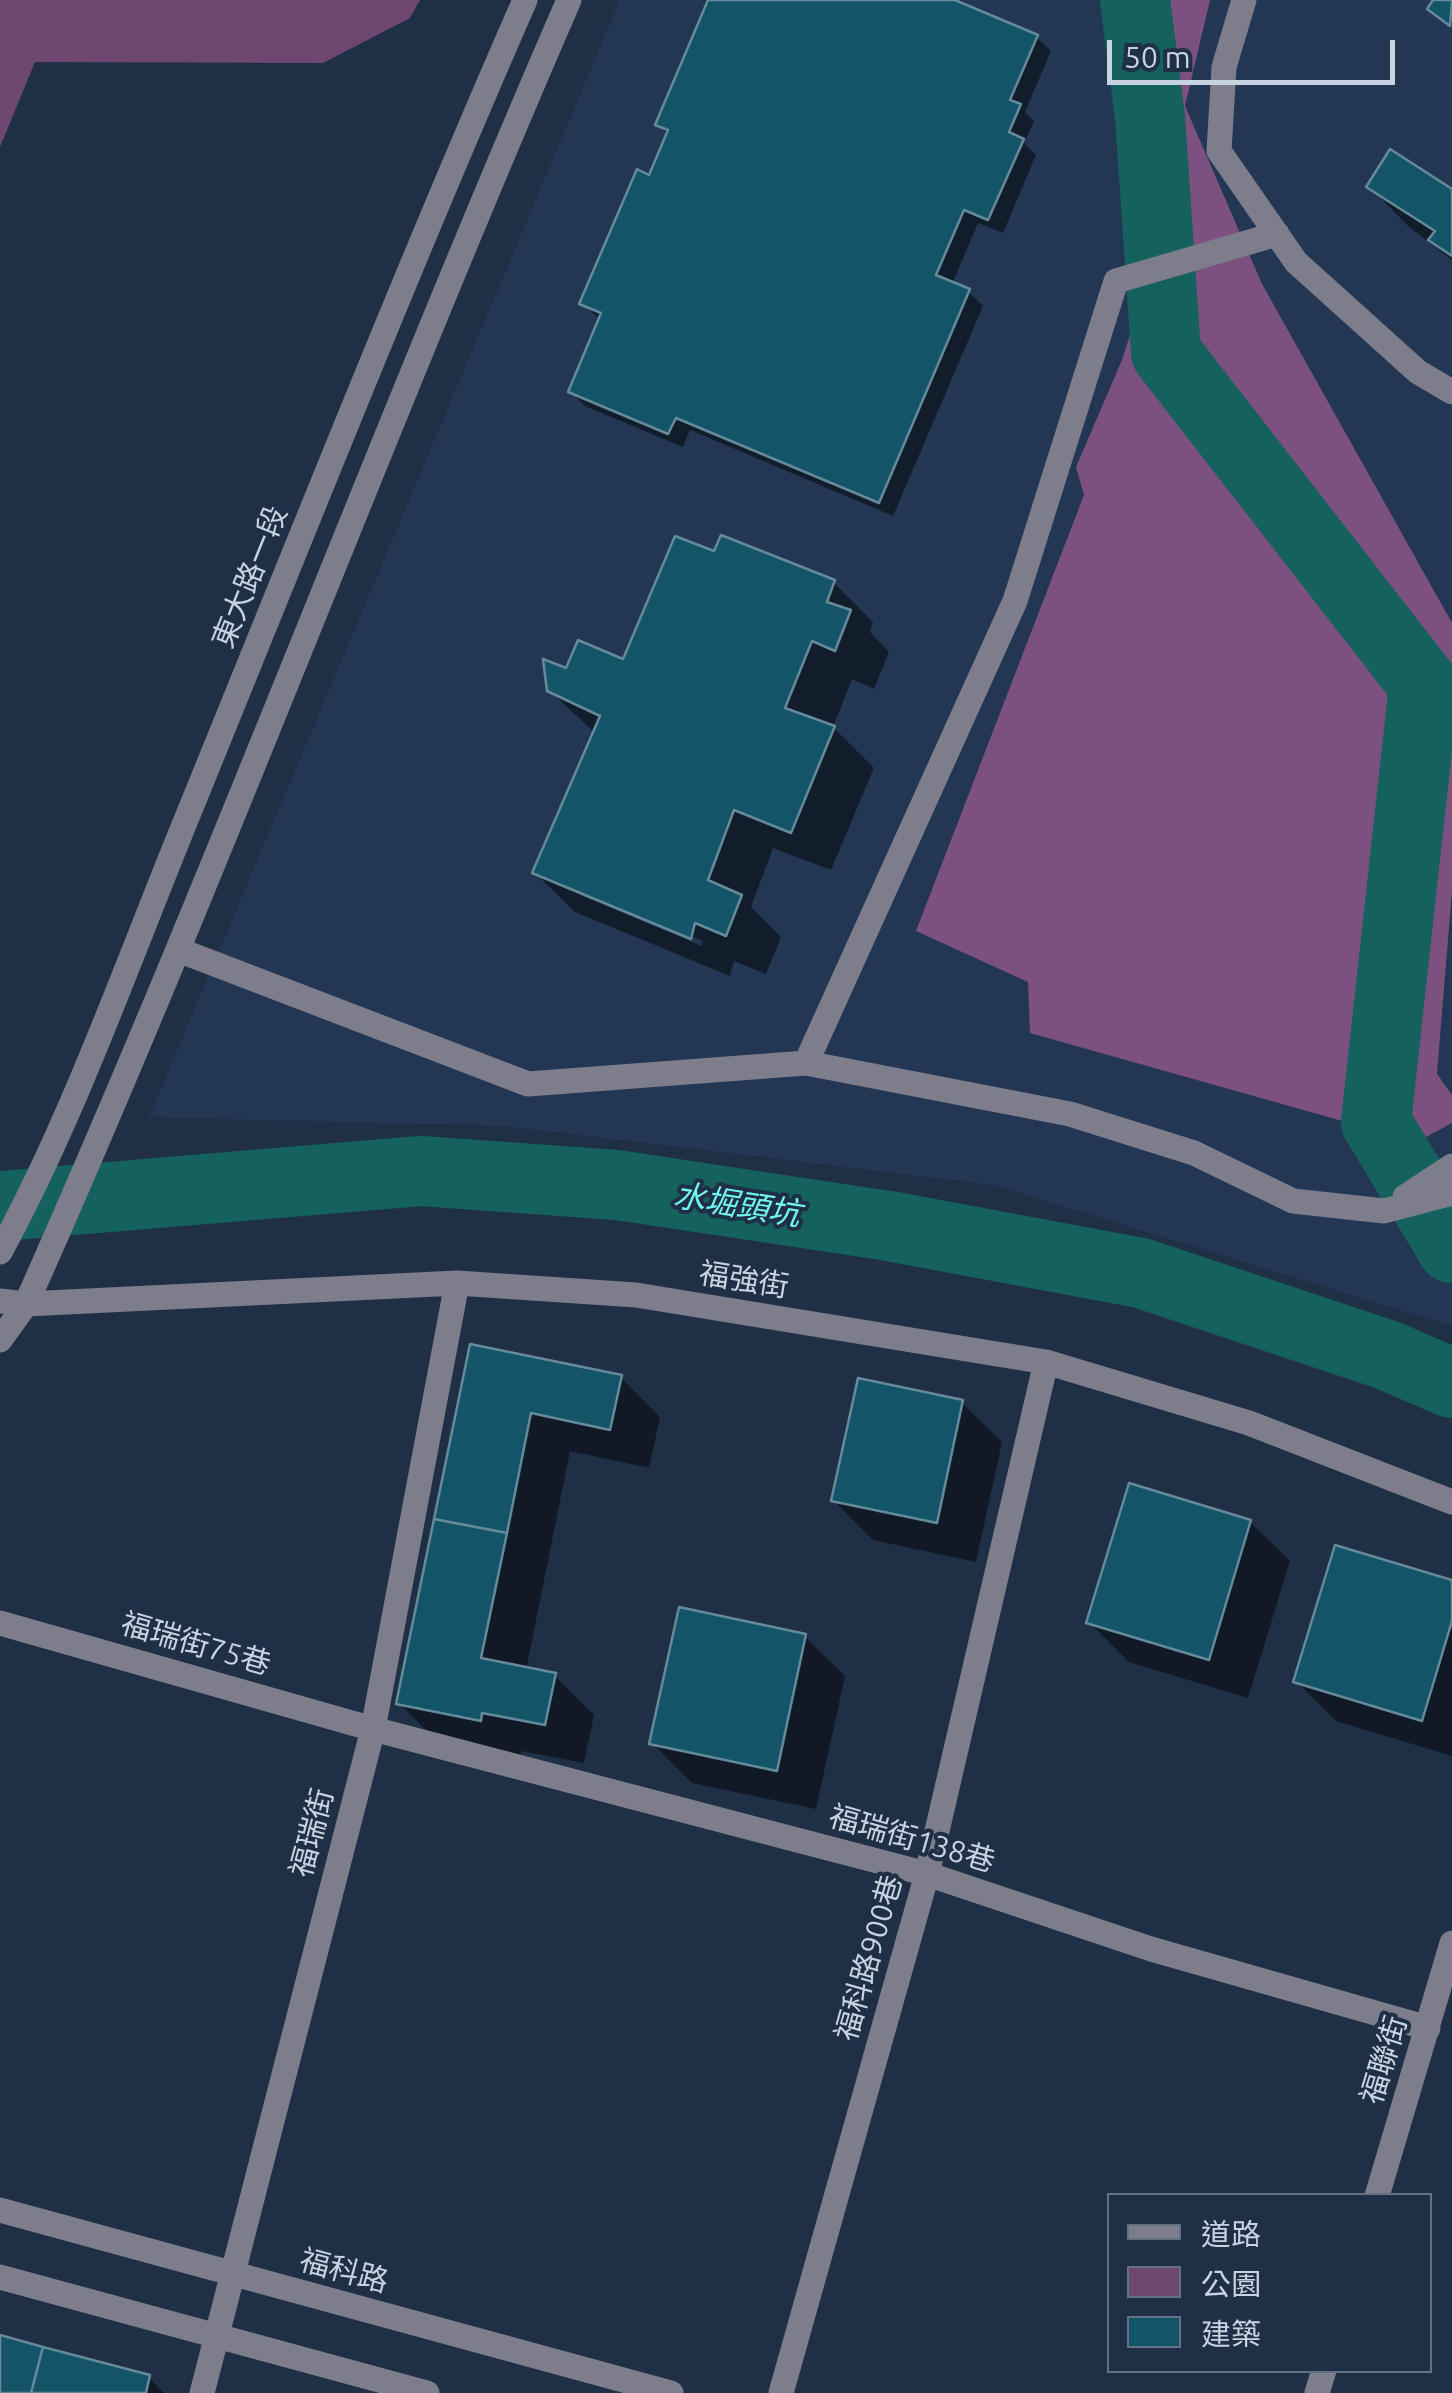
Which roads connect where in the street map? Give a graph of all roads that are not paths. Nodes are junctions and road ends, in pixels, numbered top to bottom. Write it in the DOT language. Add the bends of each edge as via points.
graph roads {
  1 [pos="525,0"];
  2 [pos="569,0"];
  3 [pos="1244,0"];
  4 [pos="1277,234"];
  5 [pos="1452,392"];
  6 [pos="181,951"];
  7 [pos="806,1063"];
  8 [pos="1452,1166"];
  9 [pos="1452,1193"];
  10 [pos="1384,1211"];
  11 [pos="4,1246"];
  12 [pos="457,1283"];
  13 [pos="0,1302"];
  14 [pos="26,1304"];
  15 [pos="0,1340"];
  16 [pos="1046,1362"];
  17 [pos="1452,1502"];
  18 [pos="0,1623"];
  19 [pos="373,1730"];
  20 [pos="927,1874"];
  21 [pos="1452,1943"];
  22 [pos="1428,2028"];
  23 [pos="1378,2193"];
  24 [pos="0,2210"];
  25 [pos="230,2273"];
  26 [pos="0,2276"];
  27 [pos="214,2336"];
  28 [pos="202,2393"];
  29 [pos="427,2393"];
  30 [pos="671,2393"];
  31 [pos="781,2393"];
  1 -- 11 [label="street, 東大路一段"];
  2 -- 6 [label="street" via="461,248"];
  3 -- 4 [label="street" via="1224,67 1220,151"];
  4 -- 5 [label="street" via="1310,274 1418,372"];
  4 -- 7 [label="street" via="1116,280 1016,601"];
  6 -- 7 [label="street" via="528,1084"];
  6 -- 14 [label="street"];
  7 -- 10 [label="street" via="1070,1114 1194,1153 1292,1201"];
  8 -- 10 [label="street"];
  9 -- 10 [label="street"];
  12 -- 14 [label="street, 福強街"];
  12 -- 16 [label="street, 福強街" via="636,1295"];
  12 -- 19 [label="street, 福瑞街"];
  13 -- 14 [label="street, 福強街"];
  14 -- 15 [label="street"];
  16 -- 17 [label="street, 福強街" via="1249,1423"];
  16 -- 20 [label="street, 福科路900巷"];
  18 -- 19 [label="street, 福瑞街75巷"];
  19 -- 20 [label="street, 福瑞街138巷"];
  19 -- 25 [label="street, 福瑞街"];
  20 -- 22 [label="street, 福瑞街138巷" via="1151,1949"];
  20 -- 31 [label="street, 福科路900巷"];
  21 -- 22 [label="street, 福聯街"];
  22 -- 23 [label="street, 福聯街"];
  24 -- 25 [label="street, 福科路"];
  25 -- 27 [label="street, 福瑞街"];
  25 -- 30 [label="street, 福科路"];
  26 -- 27 [label="street"];
  27 -- 28 [label="street, 福瑞街"];
  27 -- 29 [label="street"];
}
